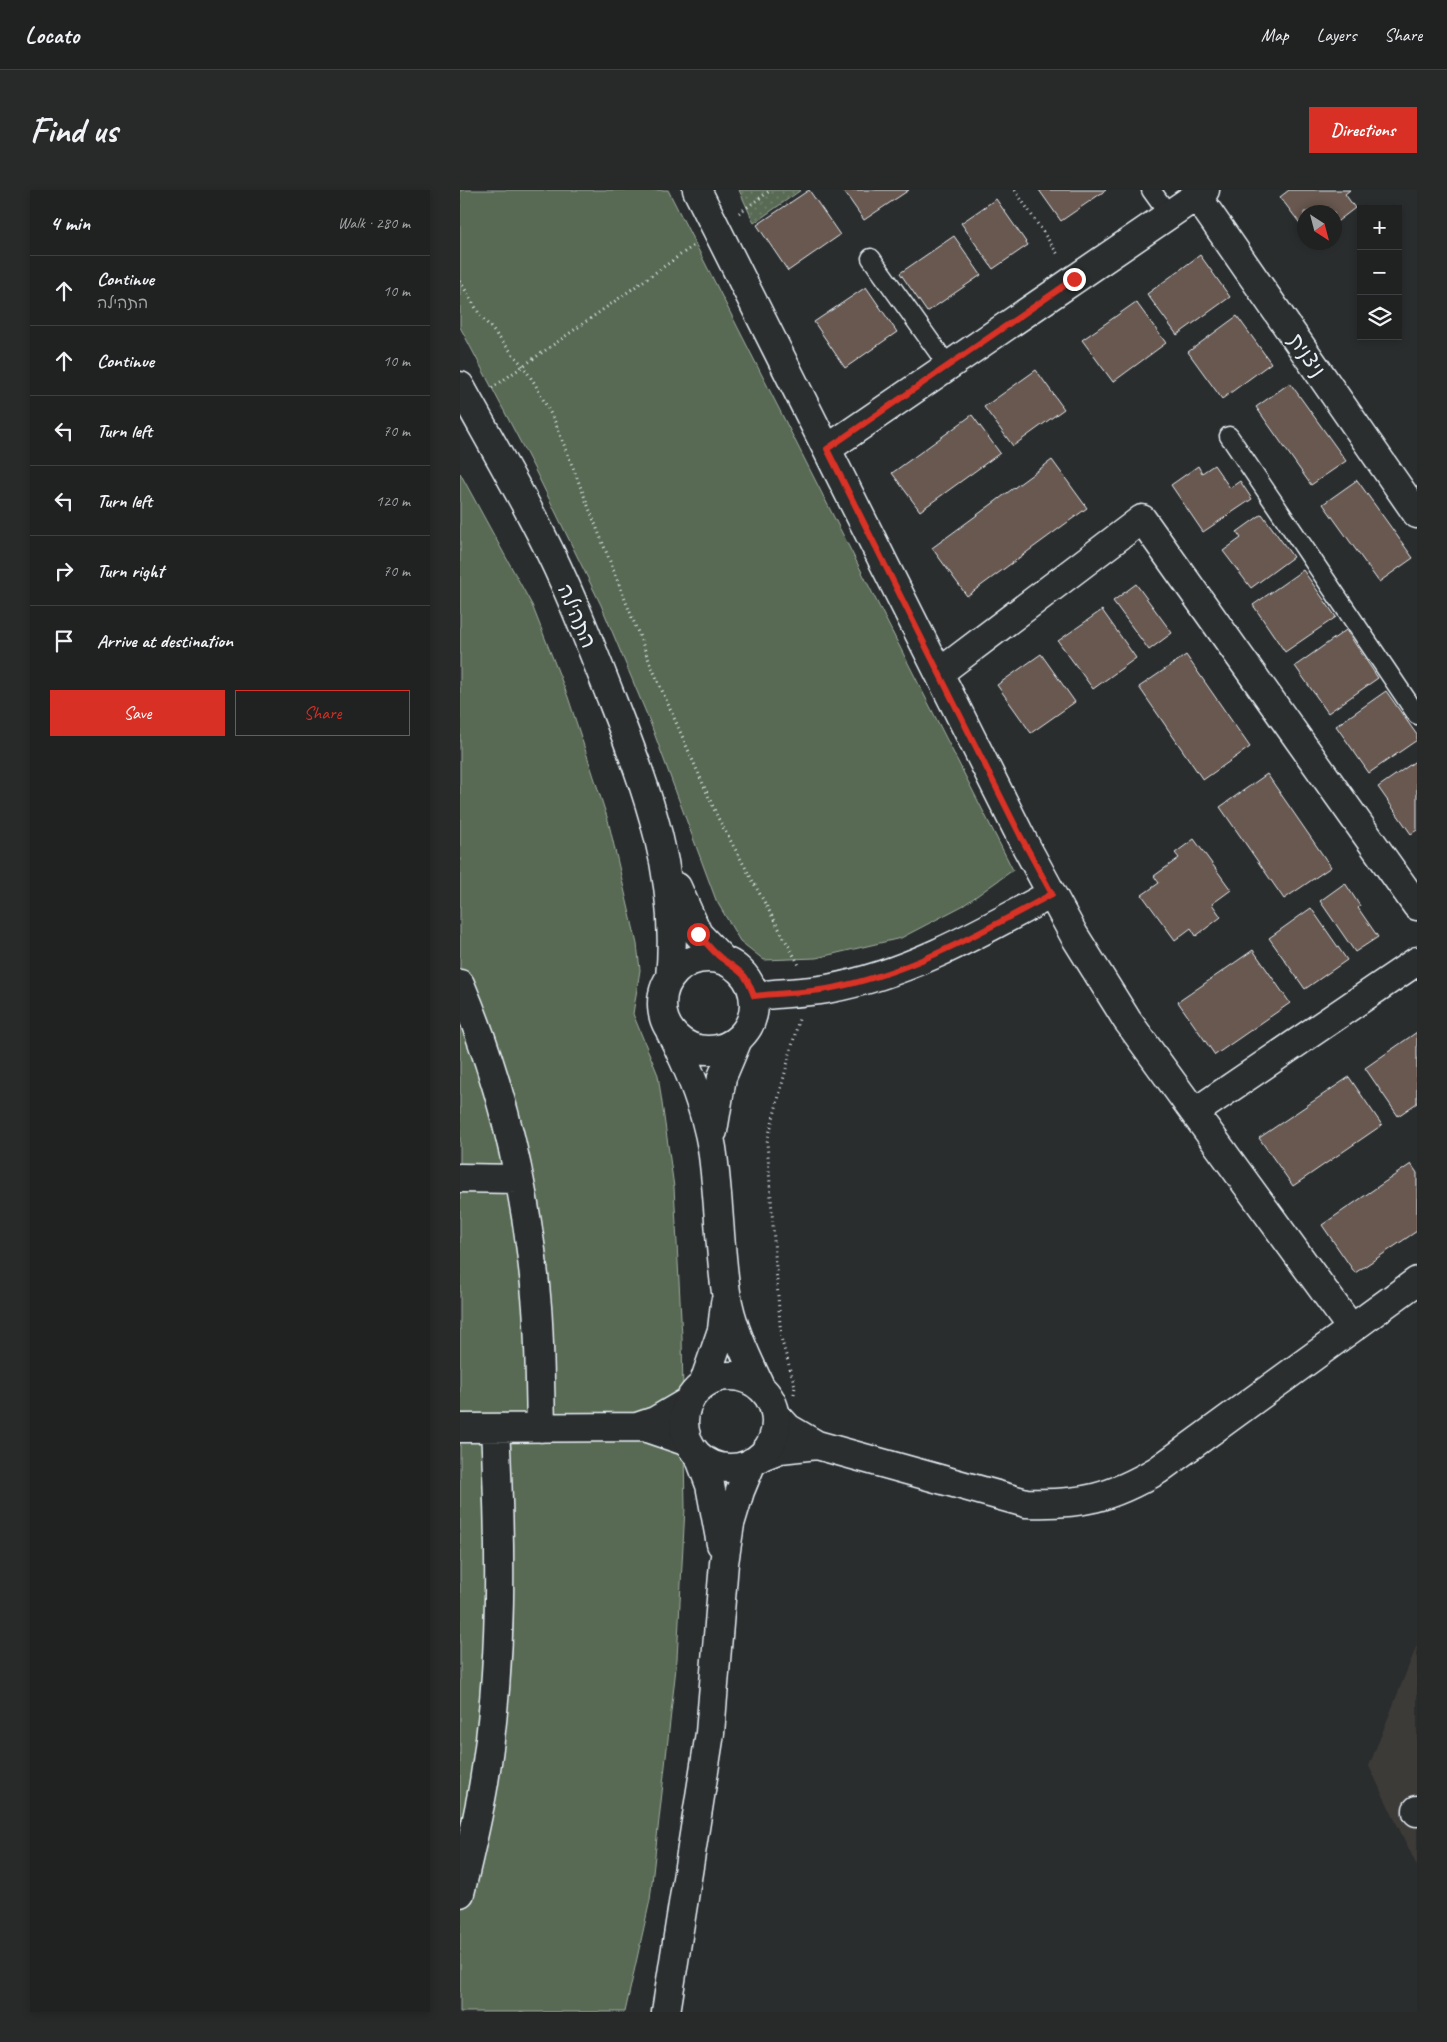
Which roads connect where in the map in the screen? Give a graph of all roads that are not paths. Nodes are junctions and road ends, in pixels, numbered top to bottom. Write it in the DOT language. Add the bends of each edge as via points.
graph roads {
  1 [pos="697,190"];
  2 [pos="1151,190"];
  3 [pos="1201,193"];
  4 [pos="1169,215"];
  5 [pos="871,258"];
  6 [pos="948,366"];
  7 [pos="465,395"];
  8 [pos="1229,436"];
  9 [pos="827,449"];
  10 [pos="1417,514"];
  11 [pos="939,673"];
  12 [pos="1417,715"];
  13 [pos="664,858"];
  14 [pos="1052,894"];
  15 [pos="1417,906"];
  16 [pos="723,960"];
  17 [pos="1417,960"];
  18 [pos="670,978"];
  19 [pos="460,984"];
  20 [pos="754,996"];
  21 [pos="670,1030"];
  22 [pos="738,1039"];
  23 [pos="1194,1112"];
  24 [pos="712,1148"];
  25 [pos="460,1178"];
  26 [pos="518,1179"];
  27 [pos="1417,1282"];
  28 [pos="726,1294"];
  29 [pos="1351,1328"];
  30 [pos="761,1388"];
  31 [pos="696,1393"];
  32 [pos="782,1422"];
  33 [pos="636,1427"];
  34 [pos="460,1428"];
  35 [pos="495,1428"];
  36 [pos="542,1428"];
  37 [pos="817,1446"];
  38 [pos="694,1449"];
  39 [pos="757,1459"];
  40 [pos="724,1563"];
  41 [pos="460,1893"];
  42 [pos="666,2012"];
  1 -- 9 [label="street"];
  2 -- 4 [label="lane"];
  3 -- 4 [label="street"];
  3 -- 10 [label="street, ניצנית"];
  4 -- 6 [label="street"];
  5 -- 6 [label="lane"];
  6 -- 9 [label="street"];
  7 -- 13 [label="street, התהילה" via="541,534 574,609 625,734"];
  8 -- 12 [label="lane"];
  9 -- 11 [label="street"];
  11 -- 14 [label="street"];
  11 -- 15 [label="street" via="1142,520"];
  13 -- 16 [label="street, התהילה" via="698,934"];
  13 -- 18 [label="street, התהילה" via="672,912"];
  14 -- 20 [label="street" via="931,958 874,978 826,989"];
  14 -- 23 [label="street" via="1128,1020"];
  16 -- 18 [label="street" via="695,960"];
  16 -- 20 [label="street" via="737,967 748,979"];
  17 -- 23 [label="street"];
  18 -- 21 [label="street" via="663,993 663,1016"];
  19 -- 26 [label="street" via="495,1079"];
  20 -- 22 [label="street" via="754,1012"];
  21 -- 22 [label="street" via="681,1042 696,1048 718,1049"];
  21 -- 24 [label="street" via="689,1069"];
  22 -- 24 [label="street" via="722,1077"];
  23 -- 29 [label="street"];
  24 -- 28 [label="street"];
  25 -- 26 [label="street"];
  26 -- 36 [label="street" via="537,1306"];
  27 -- 29 [label="street"];
  28 -- 30 [label="street" via="743,1351"];
  28 -- 31 [label="street" via="722,1330"];
  29 -- 37 [label="street" via="1158,1470 1129,1488 1099,1498 1055,1504 1026,1503"];
  30 -- 31 [label="street" via="732,1376 717,1378"];
  30 -- 32 [label="street"];
  31 -- 33 [label="street" via="655,1421"];
  31 -- 38 [label="street" via="683,1422"];
  32 -- 37 [label="street"];
  32 -- 39 [label="street" via="770,1446"];
  33 -- 36 [label="street"];
  33 -- 38 [label="street" via="662,1431"];
  34 -- 35 [label="street"];
  35 -- 36 [label="street"];
  35 -- 41 [label="street" via="499,1555 496,1668 484,1781"];
  37 -- 39 [label="street" via="780,1449"];
  38 -- 39 [label="street" via="717,1467 731,1469 746,1466"];
  38 -- 40 [label="street" via="710,1485"];
  39 -- 40 [label="street" via="740,1491 730,1524"];
  40 -- 42 [label="street" via="710,1733"];
}
